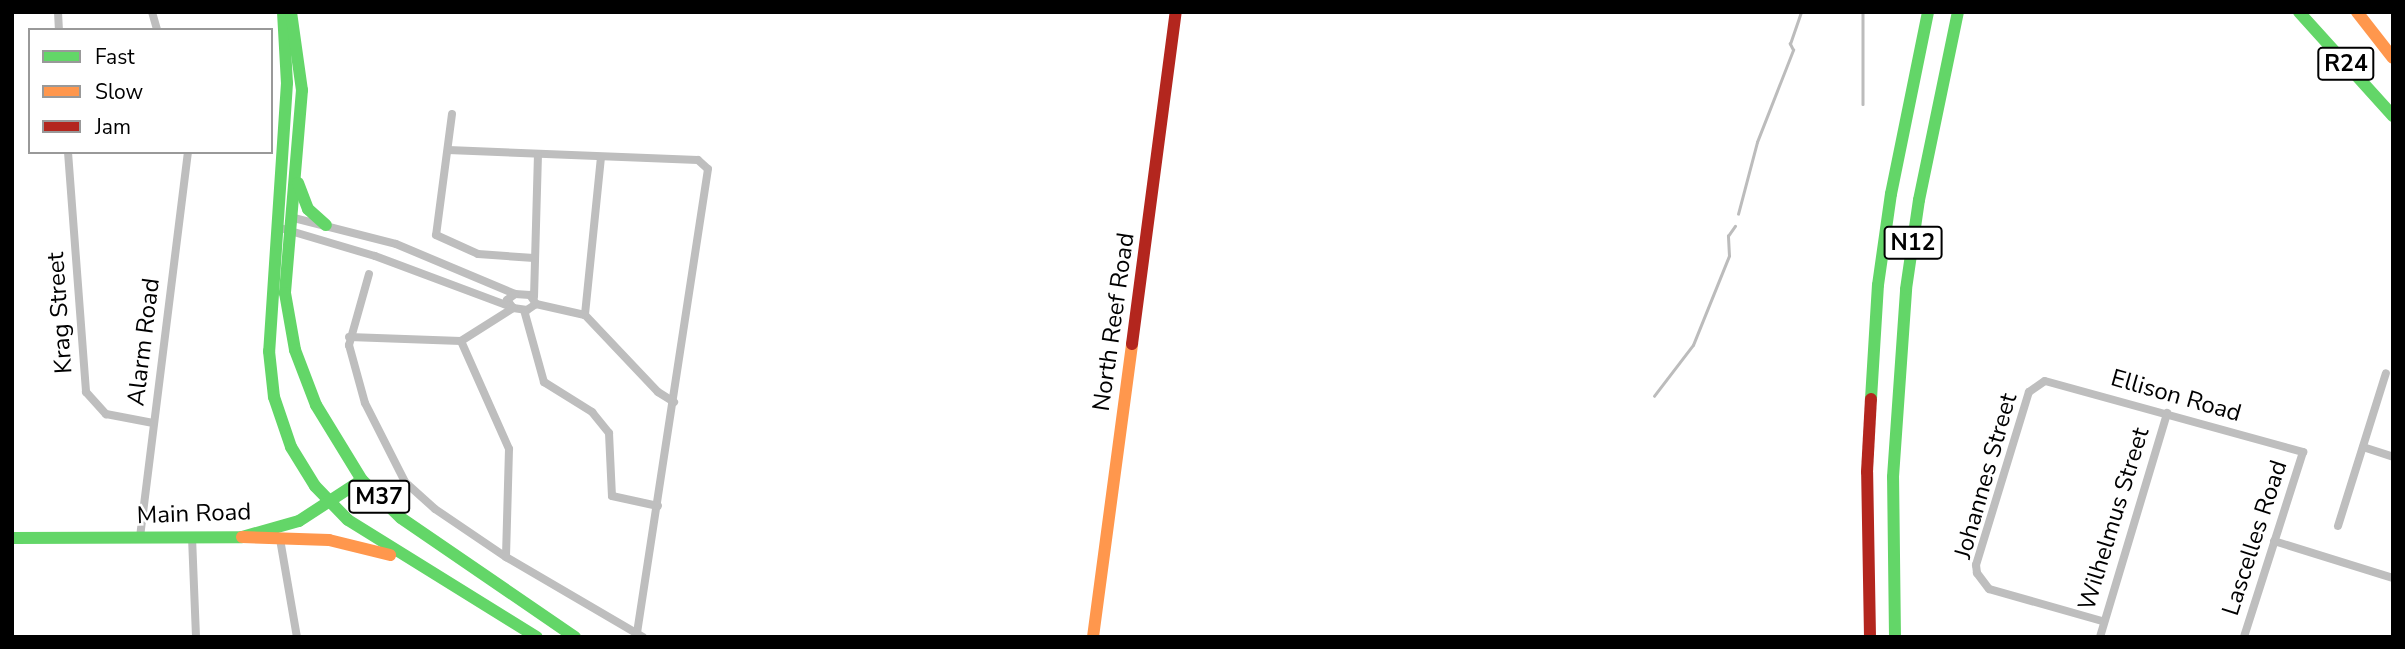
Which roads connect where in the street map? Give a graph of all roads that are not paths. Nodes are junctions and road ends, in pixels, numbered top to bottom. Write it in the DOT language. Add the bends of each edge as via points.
graph roads {
  1 [pos="283,12"];
  2 [pos="291,12"];
  3 [pos="1176,12"];
  4 [pos="1928,12"];
  5 [pos="1958,12"];
  6 [pos="2299,12"];
  7 [pos="2357,12"];
  8 [pos="2393,58"];
  9 [pos="452,114"];
  10 [pos="2393,116"];
  11 [pos="297,147"];
  12 [pos="448,150"];
  13 [pos="68,154"];
  14 [pos="188,154"];
  15 [pos="538,154"];
  16 [pos="601,157"];
  17 [pos="284,222"];
  18 [pos="326,225"];
  19 [pos="534,258"];
  20 [pos="466,273"];
  21 [pos="369,274"];
  22 [pos="460,289"];
  23 [pos="515,294"];
  24 [pos="535,300"];
  25 [pos="511,307"];
  26 [pos="524,310"];
  27 [pos="585,315"];
  28 [pos="349,337"];
  29 [pos="461,341"];
  30 [pos="2386,373"];
  31 [pos="2039,383"];
  32 [pos="674,402"];
  33 [pos="2167,413"];
  34 [pos="153,423"];
  35 [pos="2363,447"];
  36 [pos="2303,452"];
  37 [pos="2393,457"];
  38 [pos="362,480"];
  39 [pos="328,501"];
  40 [pos="658,506"];
  41 [pos="2338,526"];
  42 [pos="140,537"];
  43 [pos="192,537"];
  44 [pos="242,537"];
  45 [pos="12,538"];
  46 [pos="280,538"];
  47 [pos="2274,541"];
  48 [pos="1866,543"];
  49 [pos="506,557"];
  50 [pos="407,561"];
  51 [pos="2393,578"];
  52 [pos="2102,621"];
  53 [pos="640,635"];
  54 [pos="196,637"];
  55 [pos="297,637"];
  56 [pos="537,637"];
  57 [pos="575,637"];
  58 [pos="1093,637"];
  59 [pos="1861,637"];
  60 [pos="1870,637"];
  61 [pos="1896,637"];
  62 [pos="2100,637"];
  63 [pos="2244,637"];
  1 -- 17 [label="main road, M37" via="287,83"];
  2 -- 11 [label="main road, M37" via="302,64"];
  3 -- 58 [label="main road, North Reef Road"];
  4 -- 48 [label="main road, N12" via="1891,194 1878,285"];
  5 -- 61 [label="main road, N12" via="1919,200 1906,289 1893,477"];
  6 -- 10 [label="main road, R24"];
  7 -- 8 [label="main road, R24"];
  9 -- 12 [label="street"];
  11 -- 17 [label="main road, M37"];
  11 -- 18 [label="main road" via="302,199"];
  12 -- 15 [label="street"];
  12 -- 19 [label="street" via="436,235 478,254"];
  13 -- 34 [label="street, Krag Street" via="86,392 106,414"];
  14 -- 34 [label="street, Alarm Road"];
  15 -- 16 [label="street"];
  15 -- 19 [label="street"];
  16 -- 27 [label="street"];
  16 -- 32 [label="street" via="698,160 708,169"];
  17 -- 18 [label="street"];
  17 -- 22 [label="street"];
  17 -- 38 [label="main road, M37" via="285,293 295,350 316,405"];
  17 -- 39 [label="main road, M37" via="269,333 274,397 303,470"];
  18 -- 20 [label="street" via="396,244"];
  19 -- 24 [label="street"];
  20 -- 22 [label="street"];
  20 -- 23 [label="street"];
  21 -- 28 [label="street"];
  22 -- 25 [label="street"];
  23 -- 24 [label="street"];
  23 -- 25 [label="street" via="507,300"];
  24 -- 26 [label="street"];
  24 -- 27 [label="street"];
  25 -- 26 [label="street"];
  25 -- 29 [label="street"];
  26 -- 40 [label="street" via="544,382 592,412 610,433 612,496"];
  27 -- 32 [label="street" via="658,392"];
  28 -- 29 [label="street"];
  28 -- 49 [label="street" via="365,403 405,482 435,509"];
  29 -- 49 [label="street" via="509,449"];
  30 -- 35 [label="street"];
  31 -- 33 [label="street, Ellison Road" via="2053,381"];
  31 -- 52 [label="street, Johannes Street" via="2029,391 1977,573 1989,589"];
  32 -- 40 [label="street"];
  33 -- 36 [label="street, Ellison Road"];
  33 -- 52 [label="street, Wilhelmus Street"];
  34 -- 42 [label="street, Alarm Road"];
  35 -- 37 [label="street"];
  35 -- 41 [label="street"];
  36 -- 47 [label="street, Lascelles Road"];
  38 -- 39 [label="main road, Main Road"];
  38 -- 57 [label="main road, M37" via="412,527"];
  39 -- 44 [label="main road, Main Road" via="288,526"];
  39 -- 50 [label="main road, M37"];
  40 -- 53 [label="street"];
  42 -- 43 [label="main road, Main Road"];
  42 -- 45 [label="main road, Main Road"];
  43 -- 44 [label="main road, Main Road"];
  43 -- 54 [label="street"];
  44 -- 46 [label="main road"];
  46 -- 50 [label="main road" via="345,542"];
  46 -- 55 [label="street"];
  47 -- 51 [label="street"];
  47 -- 63 [label="street, Lascelles Road"];
  48 -- 59 [label="main road"];
  48 -- 60 [label="main road, N12"];
  49 -- 53 [label="street"];
  50 -- 56 [label="main road, M37"];
  52 -- 62 [label="street, Wilhelmus Street"];
}
